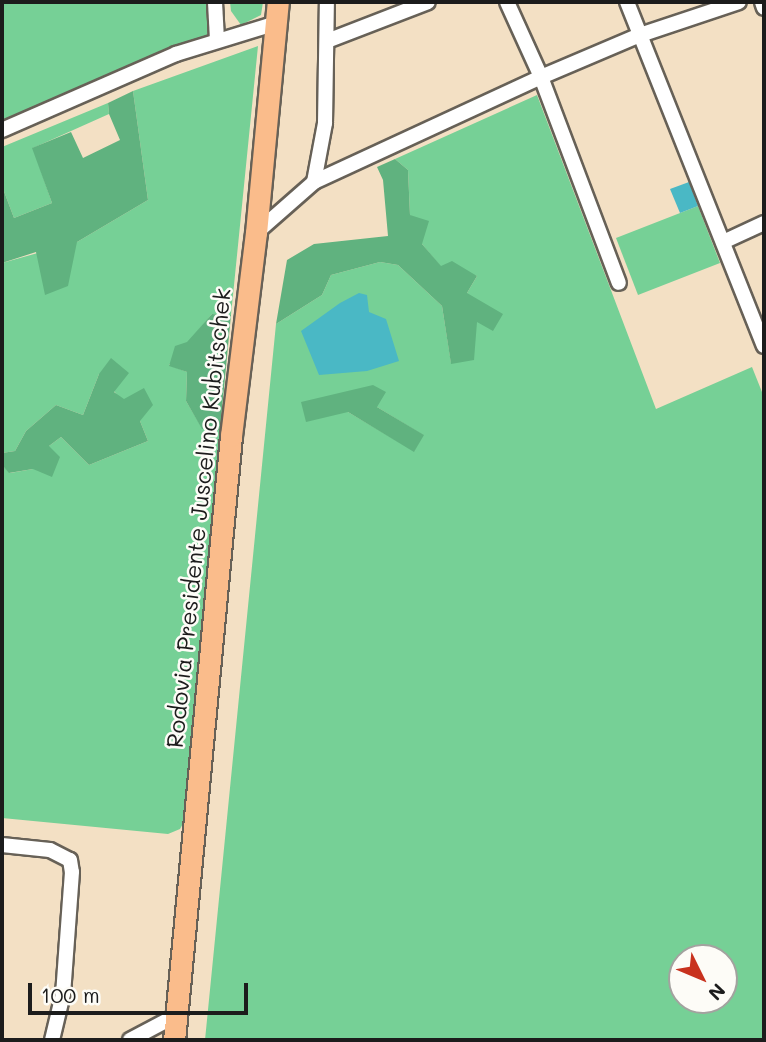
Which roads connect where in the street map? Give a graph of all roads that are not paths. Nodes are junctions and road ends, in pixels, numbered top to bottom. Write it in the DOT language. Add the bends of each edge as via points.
graph roads {
  1 [pos="215,2"];
  2 [pos="327,2"];
  3 [pos="428,2"];
  4 [pos="507,2"];
  5 [pos="627,2"];
  6 [pos="739,2"];
  7 [pos="762,2"];
  8 [pos="764,8"];
  9 [pos="277,12"];
  10 [pos="639,36"];
  11 [pos="217,40"];
  12 [pos="327,41"];
  13 [pos="541,77"];
  14 [pos="2,130"];
  15 [pos="314,182"];
  16 [pos="764,223"];
  17 [pos="256,233"];
  18 [pos="723,242"];
  19 [pos="619,283"];
  20 [pos="764,346"];
  21 [pos="2,845"];
  22 [pos="177,1015"];
  23 [pos="52,1040"];
  24 [pos="130,1040"];
  25 [pos="174,1040"];
  1 -- 11 [label="street"];
  2 -- 12 [label="street"];
  3 -- 12 [label="street"];
  4 -- 13 [label="street"];
  5 -- 10 [label="street"];
  6 -- 10 [label="street"];
  7 -- 8 [label="street"];
  9 -- 11 [label="street"];
  9 -- 17 [label="highway, Rodovia Presidente Juscelino Kubitschek"];
  10 -- 13 [label="street"];
  10 -- 18 [label="street"];
  11 -- 14 [label="street"];
  12 -- 15 [label="street" via="325,123"];
  13 -- 15 [label="street"];
  13 -- 19 [label="street"];
  15 -- 17 [label="street"];
  16 -- 18 [label="street"];
  17 -- 22 [label="highway, Rodovia Presidente Juscelino Kubitschek" via="231,436"];
  18 -- 20 [label="street"];
  21 -- 23 [label="street" via="50,850 70,860 63,994"];
  22 -- 24 [label="street"];
  22 -- 25 [label="highway, Rodovia Presidente Juscelino Kubitschek"];
}
